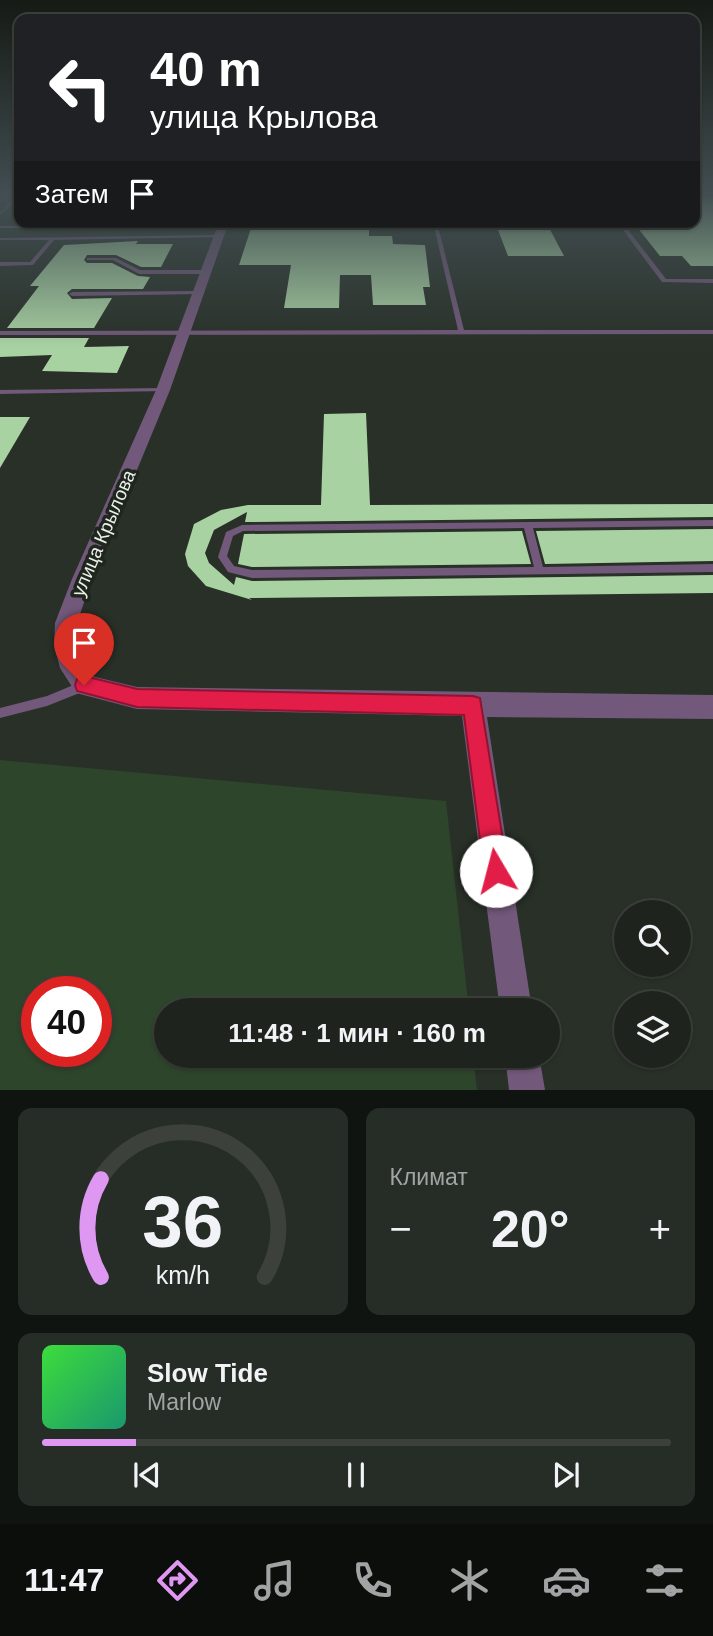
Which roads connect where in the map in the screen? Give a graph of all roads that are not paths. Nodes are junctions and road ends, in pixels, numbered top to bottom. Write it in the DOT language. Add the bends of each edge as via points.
graph roads {
  1 [pos="46,247"];
  2 [pos="215,247"];
  3 [pos="441,247"];
  4 [pos="638,247"];
  5 [pos="89,259"];
  6 [pos="0,264"];
  7 [pos="206,272"];
  8 [pos="713,281"];
  9 [pos="198,293"];
  10 [pos="72,294"];
  11 [pos="184,332"];
  12 [pos="461,332"];
  13 [pos="713,332"];
  14 [pos="0,333"];
  15 [pos="163,390"];
  16 [pos="0,392"];
  17 [pos="713,523"];
  18 [pos="528,526"];
  19 [pos="713,568"];
  20 [pos="540,571"];
  21 [pos="84,685"];
  22 [pos="473,705"];
  23 [pos="713,707"];
  24 [pos="0,713"];
  25 [pos="514,998"];
  26 [pos="524,1068"];
  27 [pos="527,1090"];
  1 -- 6 [label="lane" via="32,264"];
  2 -- 7 [label="street, улица Крылова"];
  3 -- 12 [label="lane"];
  4 -- 8 [label="lane" via="664,281"];
  5 -- 7 [label="lane" via="114,259 139,272"];
  7 -- 9 [label="street, улица Крылова"];
  9 -- 10 [label="lane"];
  9 -- 11 [label="street, улица Крылова"];
  11 -- 12 [label="lane"];
  11 -- 14 [label="lane"];
  11 -- 15 [label="street, улица Крылова"];
  12 -- 13 [label="lane"];
  15 -- 16 [label="lane"];
  15 -- 21 [label="street, улица Крылова" via="66,623 71,668"];
  17 -- 18 [label="lane"];
  18 -- 20 [label="lane"];
  18 -- 20 [label="lane" via="242,528 229,534 222,557 231,569 252,574"];
  19 -- 20 [label="lane"];
  21 -- 22 [label="street" via="137,698"];
  21 -- 24 [label="lane"];
  22 -- 23 [label="street"];
  22 -- 25 [label="street"];
  26 -- 27 [label="street"];
}
